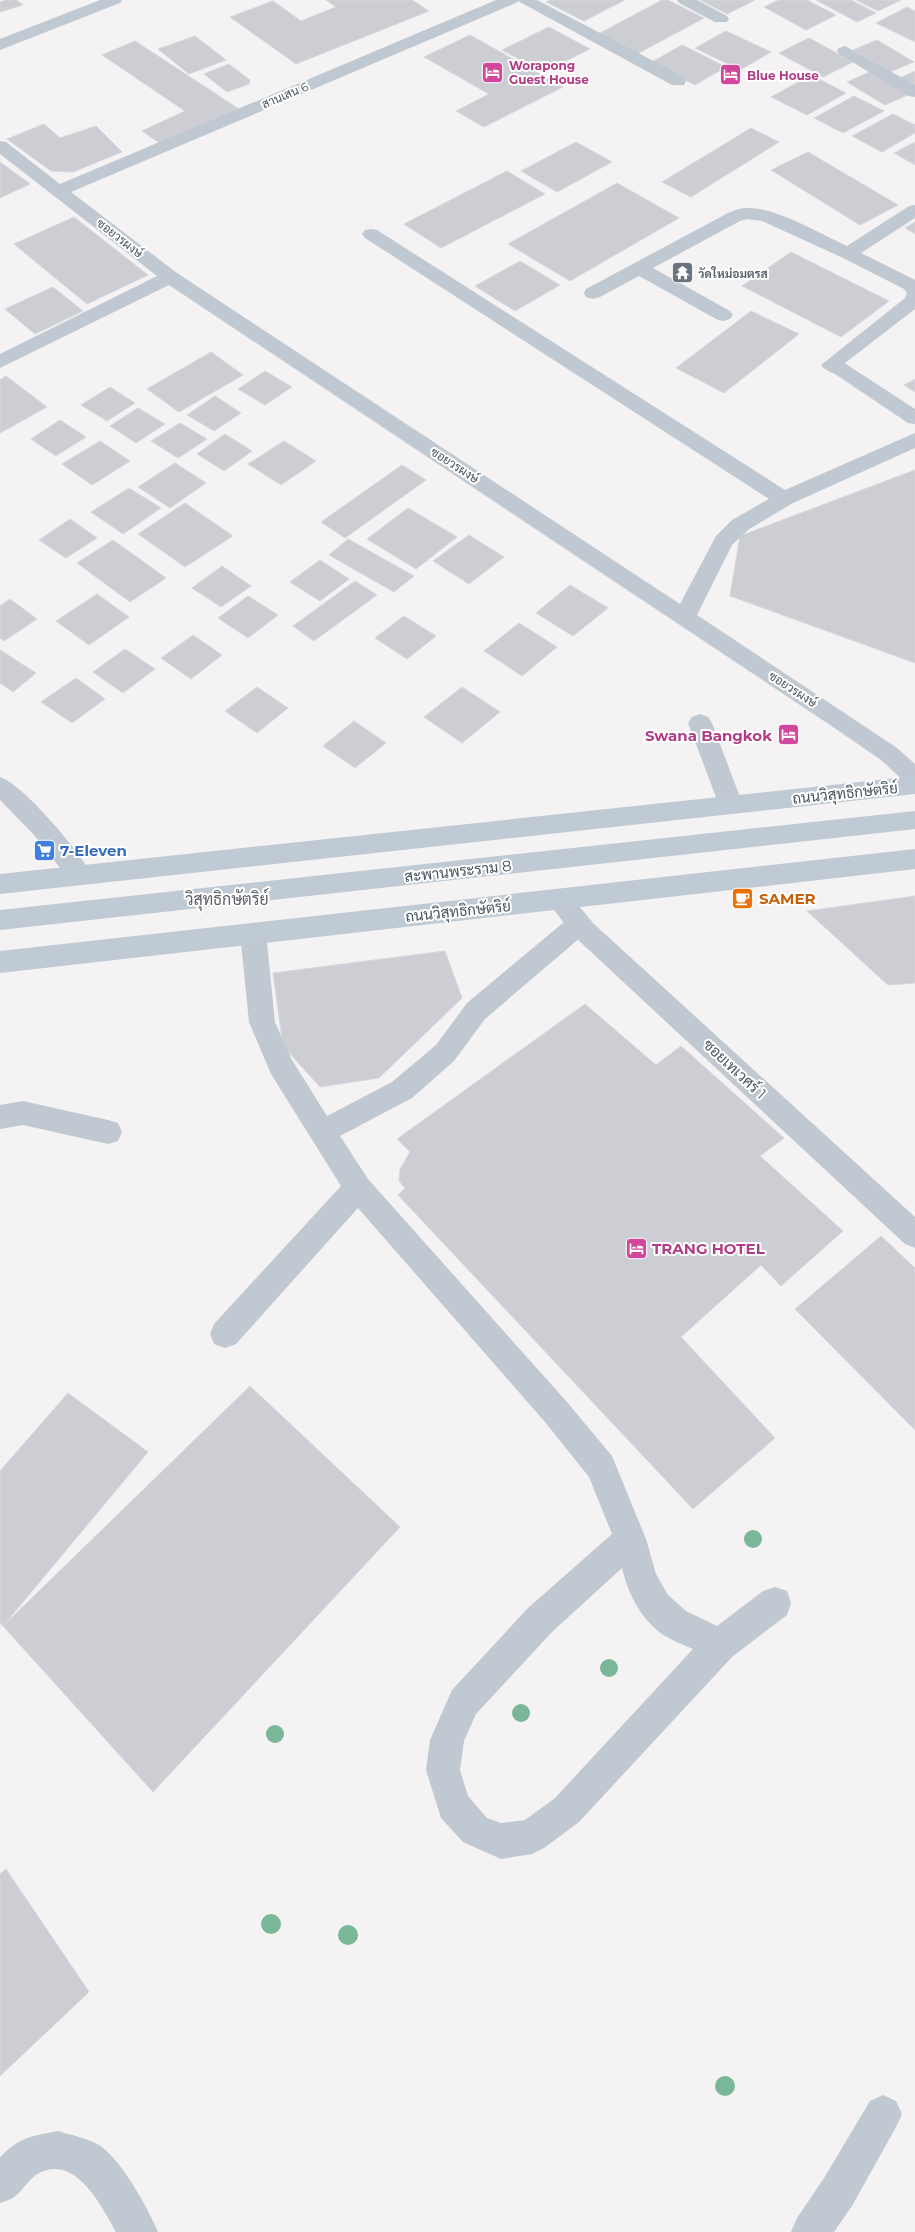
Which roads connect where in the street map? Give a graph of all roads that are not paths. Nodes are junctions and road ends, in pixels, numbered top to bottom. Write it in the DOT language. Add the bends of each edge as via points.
graph roads {
  1 [pos="510,0"];
  2 [pos="525,0"];
  3 [pos="684,0"];
  4 [pos="103,2"];
  5 [pos="462,4"];
  6 [pos="477,14"];
  7 [pos="722,19"];
  8 [pos="0,45"];
  9 [pos="845,51"];
  10 [pos="678,81"];
  11 [pos="915,92"];
  12 [pos="0,146"];
  13 [pos="60,191"];
  14 [pos="915,210"];
  15 [pos="371,234"];
  16 [pos="848,253"];
  17 [pos="639,268"];
  18 [pos="170,277"];
  19 [pos="915,292"];
  20 [pos="593,293"];
  21 [pos="915,296"];
  22 [pos="723,315"];
  23 [pos="0,362"];
  24 [pos="915,418"];
  25 [pos="915,440"];
  26 [pos="784,499"];
  27 [pos="685,617"];
  28 [pos="700,724"];
  29 [pos="915,778"];
  30 [pos="915,785"];
  31 [pos="0,786"];
  32 [pos="731,805"];
  33 [pos="915,820"];
  34 [pos="912,858"];
  35 [pos="80,875"];
  36 [pos="0,884"];
  37 [pos="559,900"];
  38 [pos="0,920"];
  39 [pos="579,924"];
  40 [pos="253,934"];
  41 [pos="0,962"];
  42 [pos="0,1117"];
  43 [pos="108,1132"];
  44 [pos="322,1132"];
  45 [pos="358,1188"];
  46 [pos="912,1227"];
  47 [pos="225,1334"];
  48 [pos="630,1539"];
  49 [pos="775,1603"];
  50 [pos="720,1645"];
  51 [pos="883,2114"];
  52 [pos="0,2184"];
  53 [pos="138,2232"];
  54 [pos="811,2232"];
  1 -- 6 [label="street, สานเสน 6"];
  2 -- 10 [label="street"];
  3 -- 7 [label="street"];
  4 -- 8 [label="street"];
  5 -- 6 [label="street"];
  6 -- 13 [label="street, สานเสน 6"];
  9 -- 11 [label="street"];
  12 -- 13 [label="street, ซอยวรผงษ์"];
  13 -- 18 [label="street, ซอยวรผงษ์"];
  14 -- 16 [label="street"];
  15 -- 26 [label="street"];
  16 -- 17 [label="street" via="766,216 746,213"];
  16 -- 19 [label="street" via="911,285"];
  17 -- 20 [label="street"];
  17 -- 22 [label="street"];
  18 -- 23 [label="street"];
  18 -- 27 [label="street, ซอยวรผงษ์"];
  21 -- 24 [label="street" via="913,301 831,365"];
  25 -- 26 [label="street"];
  26 -- 27 [label="street" via="740,526 724,541"];
  27 -- 29 [label="street, ซอยวรผงษ์" via="889,754"];
  28 -- 32 [label="street"];
  30 -- 32 [label="main road, ถนนวิสุทธิกษัตริย์"];
  31 -- 35 [label="street" via="25,808"];
  32 -- 35 [label="main road, ถนนวิสุทธิกษัตริย์"];
  33 -- 38 [label="main road, สะพานพระราม 8"];
  34 -- 37 [label="main road, ถนนวิสุทธิกษัตริย์"];
  35 -- 36 [label="main road, ถนนวิสุทธิกษัตริย์"];
  37 -- 39 [label="street, ซอยเทเวศร์ 1"];
  37 -- 40 [label="main road, ถนนวิสุทธิกษัตริย์"];
  39 -- 44 [label="street" via="476,1011 445,1053 402,1090"];
  39 -- 46 [label="street, ซอยเทเวศร์ 1"];
  40 -- 41 [label="main road, ถนนวิสุทธิกษัตริย์"];
  40 -- 44 [label="street" via="262,1022 281,1066"];
  42 -- 43 [label="street" via="23,1113"];
  44 -- 45 [label="street"];
  45 -- 47 [label="street"];
  45 -- 48 [label="street" via="601,1467"];
  48 -- 50 [label="street" via="641,1580 656,1607 674,1623"];
  48 -- 50 [label="street" via="540,1620 464,1702 448,1740 443,1770 452,1806 475,1830 501,1841 532,1836 567,1810"];
  49 -- 50 [label="street"];
  51 -- 54 [label="street"];
  52 -- 53 [label="street" via="30,2156 58,2150 86,2159 112,2187"];
}
